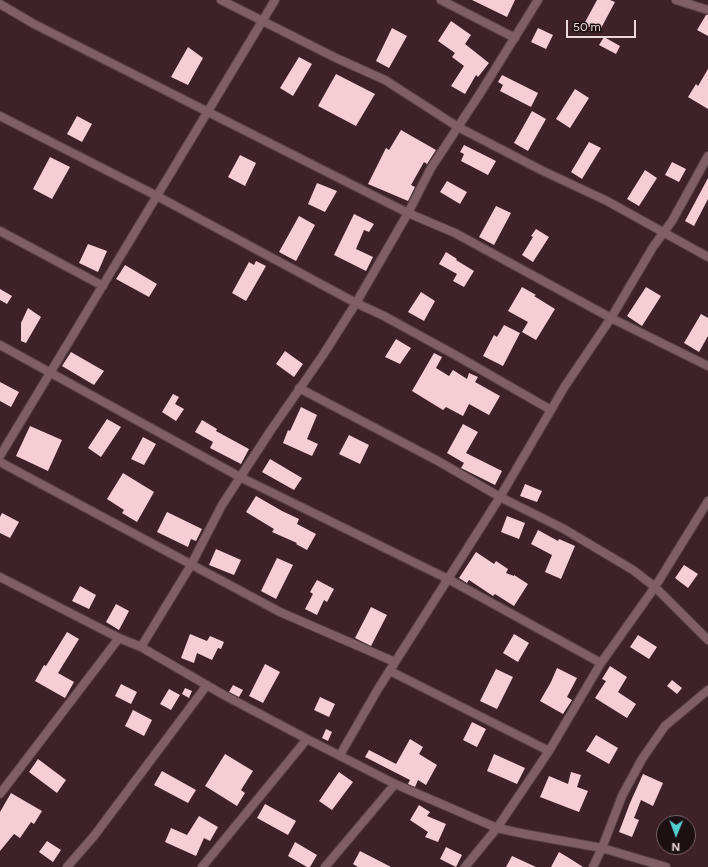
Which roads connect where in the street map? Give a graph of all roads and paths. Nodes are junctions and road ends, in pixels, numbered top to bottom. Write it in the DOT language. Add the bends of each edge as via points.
graph roads {
  1 [pos="221,0"];
  2 [pos="275,0"];
  3 [pos="441,0"];
  4 [pos="538,0"];
  5 [pos="676,0"];
  6 [pos="0,4"];
  7 [pos="708,10"];
  8 [pos="262,21"];
  9 [pos="515,38"];
  10 [pos="208,111"];
  11 [pos="0,116"];
  12 [pos="458,127"];
  13 [pos="708,156"];
  14 [pos="157,196"];
  15 [pos="408,213"];
  16 [pos="0,231"];
  17 [pos="664,233"];
  18 [pos="708,257"];
  19 [pos="103,286"];
  20 [pos="356,303"];
  21 [pos="610,318"];
  22 [pos="0,345"];
  23 [pos="708,366"];
  24 [pos="50,373"];
  25 [pos="299,388"];
  26 [pos="551,410"];
  27 [pos="0,456"];
  28 [pos="0,462"];
  29 [pos="240,477"];
  30 [pos="500,497"];
  31 [pos="708,501"];
  32 [pos="191,565"];
  33 [pos="0,577"];
  34 [pos="448,579"];
  35 [pos="655,587"];
  36 [pos="119,638"];
  37 [pos="708,640"];
  38 [pos="142,647"];
  39 [pos="395,662"];
  40 [pos="601,663"];
  41 [pos="390,670"];
  42 [pos="207,685"];
  43 [pos="708,690"];
  44 [pos="307,740"];
  45 [pos="549,751"];
  46 [pos="340,755"];
  47 [pos="395,784"];
  48 [pos="0,794"];
  49 [pos="497,828"];
  50 [pos="602,848"];
  51 [pos="67,867"];
  52 [pos="202,867"];
  53 [pos="325,867"];
  54 [pos="465,867"];
  55 [pos="593,867"];
  56 [pos="666,867"];
  1 -- 8 [label="street"];
  2 -- 8 [label="street"];
  3 -- 9 [label="street"];
  4 -- 9 [label="street"];
  5 -- 7 [label="street"];
  6 -- 10 [label="street" via="34,24"];
  8 -- 10 [label="street"];
  8 -- 12 [label="street" via="385,80"];
  9 -- 12 [label="street"];
  10 -- 14 [label="street"];
  10 -- 15 [label="street"];
  11 -- 14 [label="street"];
  12 -- 15 [label="street" via="431,168"];
  12 -- 17 [label="street" via="607,201"];
  13 -- 17 [label="street"];
  14 -- 19 [label="street"];
  14 -- 20 [label="street"];
  15 -- 20 [label="street"];
  15 -- 21 [label="street" via="455,233"];
  16 -- 19 [label="street"];
  17 -- 18 [label="street"];
  17 -- 21 [label="street" via="652,247"];
  19 -- 24 [label="street"];
  20 -- 25 [label="street"];
  20 -- 26 [label="street" via="457,356"];
  21 -- 23 [label="street"];
  21 -- 26 [label="street" via="564,386"];
  22 -- 24 [label="street"];
  24 -- 27 [label="street"];
  24 -- 29 [label="street"];
  25 -- 29 [label="street"];
  25 -- 30 [label="street" via="438,461"];
  26 -- 30 [label="street"];
  28 -- 32 [label="street"];
  29 -- 32 [label="street" via="222,505"];
  29 -- 34 [label="street"];
  30 -- 34 [label="street"];
  30 -- 35 [label="street" via="564,529 634,570"];
  31 -- 35 [label="street"];
  32 -- 38 [label="street"];
  32 -- 39 [label="street" via="280,612"];
  33 -- 36 [label="street"];
  34 -- 39 [label="street"];
  34 -- 40 [label="street"];
  35 -- 37 [label="street"];
  35 -- 40 [label="street"];
  36 -- 38 [label="street"];
  36 -- 48 [label="street"];
  38 -- 42 [label="street"];
  39 -- 41 [label="street"];
  40 -- 45 [label="street"];
  41 -- 45 [label="street"];
  41 -- 46 [label="street"];
  42 -- 44 [label="street"];
  42 -- 51 [label="street" via="94,836"];
  43 -- 50 [label="street" via="665,726 642,759 622,796"];
  44 -- 46 [label="street"];
  44 -- 52 [label="street"];
  45 -- 49 [label="street"];
  46 -- 47 [label="street"];
  47 -- 49 [label="street"];
  47 -- 53 [label="street"];
  49 -- 50 [label="street"];
  49 -- 54 [label="street"];
  50 -- 55 [label="street"];
  50 -- 56 [label="street"];
}
